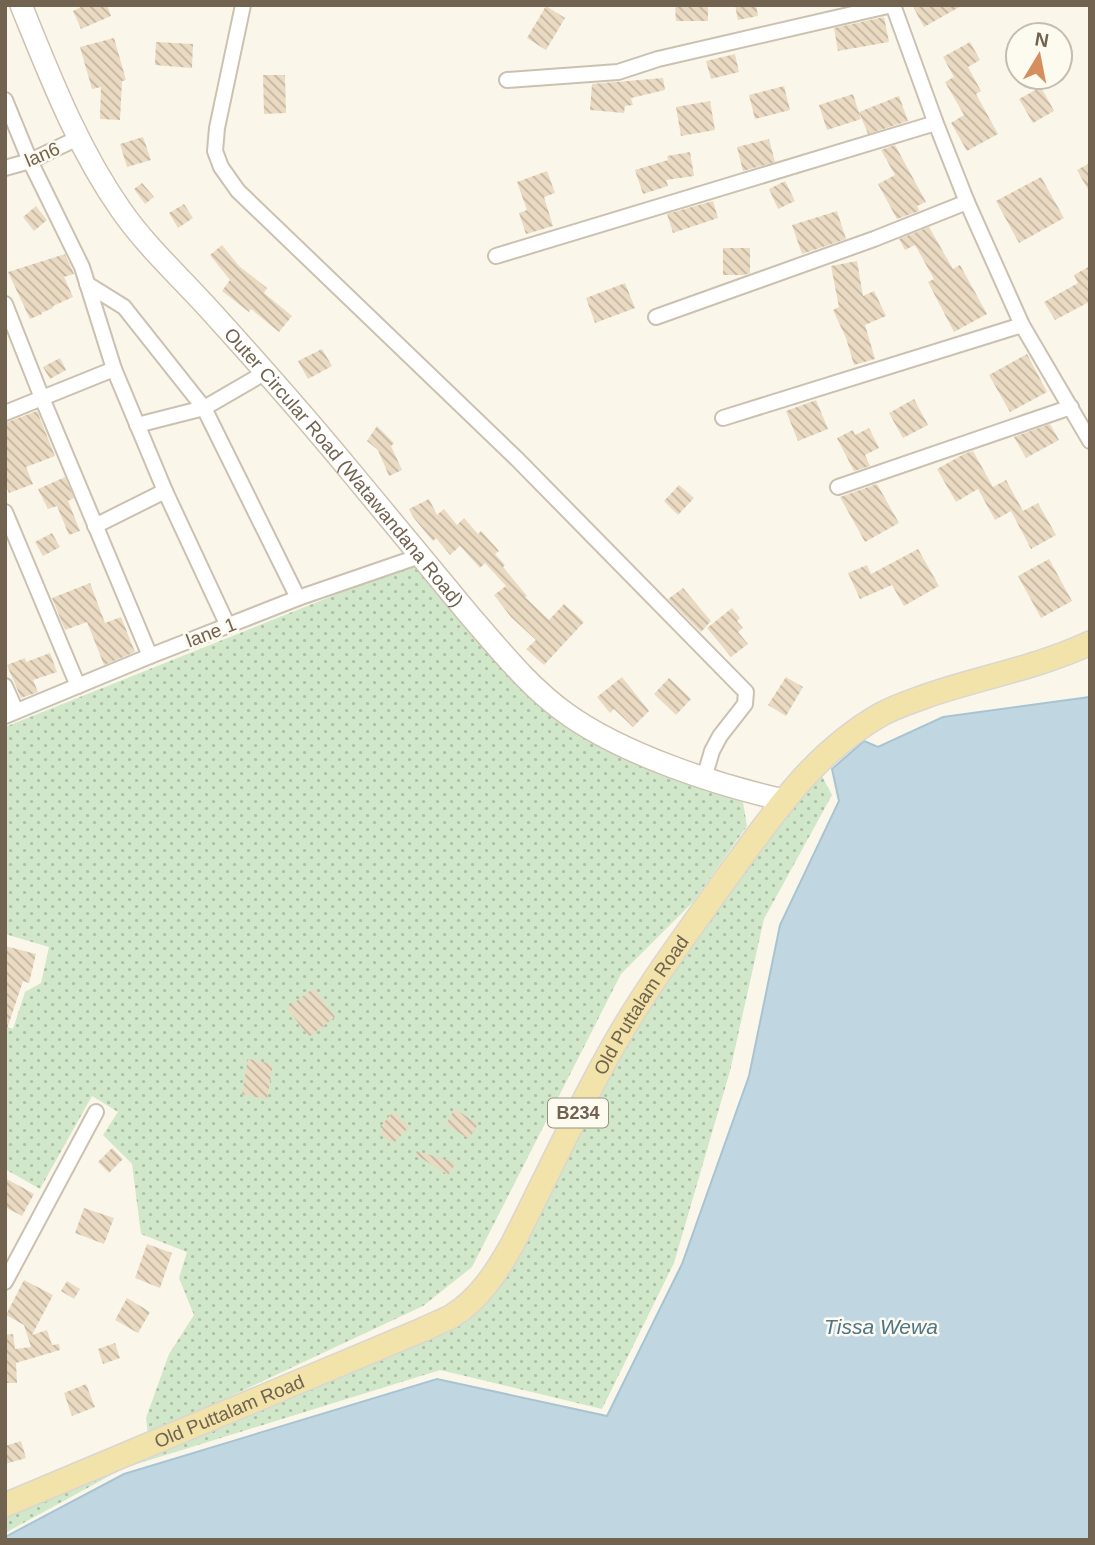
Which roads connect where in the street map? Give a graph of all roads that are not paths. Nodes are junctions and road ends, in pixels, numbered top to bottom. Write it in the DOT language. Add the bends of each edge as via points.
graph roads {
  1 [pos="21,5"];
  2 [pos="243,5"];
  3 [pos="893,5"];
  4 [pos="507,80"];
  5 [pos="5,100"];
  6 [pos="935,121"];
  7 [pos="78,138"];
  8 [pos="30,162"];
  9 [pos="5,168"];
  10 [pos="967,202"];
  11 [pos="496,256"];
  12 [pos="87,284"];
  13 [pos="5,304"];
  14 [pos="656,317"];
  15 [pos="1022,325"];
  16 [pos="114,369"];
  17 [pos="266,372"];
  18 [pos="41,398"];
  19 [pos="1071,407"];
  20 [pos="204,408"];
  21 [pos="5,413"];
  22 [pos="723,418"];
  23 [pos="138,425"];
  24 [pos="1090,441"];
  25 [pos="838,487"];
  26 [pos="165,491"];
  27 [pos="5,512"];
  28 [pos="95,526"];
  29 [pos="421,556"];
  30 [pos="298,598"];
  31 [pos="228,626"];
  32 [pos="1090,643"];
  33 [pos="150,656"];
  34 [pos="5,686"];
  35 [pos="78,686"];
  36 [pos="11,714"];
  37 [pos="704,778"];
  38 [pos="784,800"];
  39 [pos="96,1112"];
  40 [pos="5,1282"];
  41 [pos="5,1505"];
  1 -- 7 [label="main road, Outer Circular Road (Watawandana Road)"];
  2 -- 37 [label="street" via="217,128 215,151 221,167 238,191 517,459 746,692 746,704 712,751"];
  3 -- 4 [label="street" via="658,58 618,72"];
  3 -- 6 [label="street"];
  5 -- 8 [label="street"];
  6 -- 10 [label="street"];
  6 -- 11 [label="street"];
  7 -- 8 [label="street, lan6"];
  7 -- 17 [label="main road, Outer Circular Road (Watawandana Road)" via="122,211"];
  8 -- 9 [label="street, lan6"];
  8 -- 12 [label="street"];
  10 -- 14 [label="street"];
  10 -- 15 [label="street"];
  12 -- 16 [label="street"];
  12 -- 20 [label="street" via="124,307"];
  13 -- 18 [label="street"];
  15 -- 19 [label="street"];
  15 -- 22 [label="street"];
  16 -- 18 [label="street"];
  16 -- 23 [label="street"];
  17 -- 20 [label="street"];
  17 -- 29 [label="main road, Outer Circular Road (Watawandana Road)"];
  18 -- 21 [label="street"];
  18 -- 28 [label="street"];
  19 -- 24 [label="street"];
  19 -- 25 [label="street"];
  20 -- 23 [label="street"];
  20 -- 30 [label="street"];
  23 -- 26 [label="street"];
  26 -- 28 [label="street"];
  26 -- 31 [label="street"];
  27 -- 35 [label="street"];
  28 -- 33 [label="street"];
  29 -- 30 [label="street, lane 1"];
  29 -- 37 [label="main road, Outer Circular Road (Watawandana Road)" via="514,666 558,708 620,744"];
  30 -- 31 [label="street, lane 1"];
  31 -- 33 [label="street, lane 1"];
  32 -- 38 [label="main road, Old Puttalam Road / B234" via="884,713 821,758"];
  33 -- 35 [label="street, lane 1"];
  34 -- 36 [label="street"];
  35 -- 36 [label="street, lane 1"];
  37 -- 38 [label="main road, Outer Circular Road (Watawandana Road)"];
  38 -- 41 [label="main road, Old Puttalam Road / B234" via="643,996 603,1064 500,1267 470,1301 454,1315 422,1330"];
  39 -- 40 [label="street"];
}
